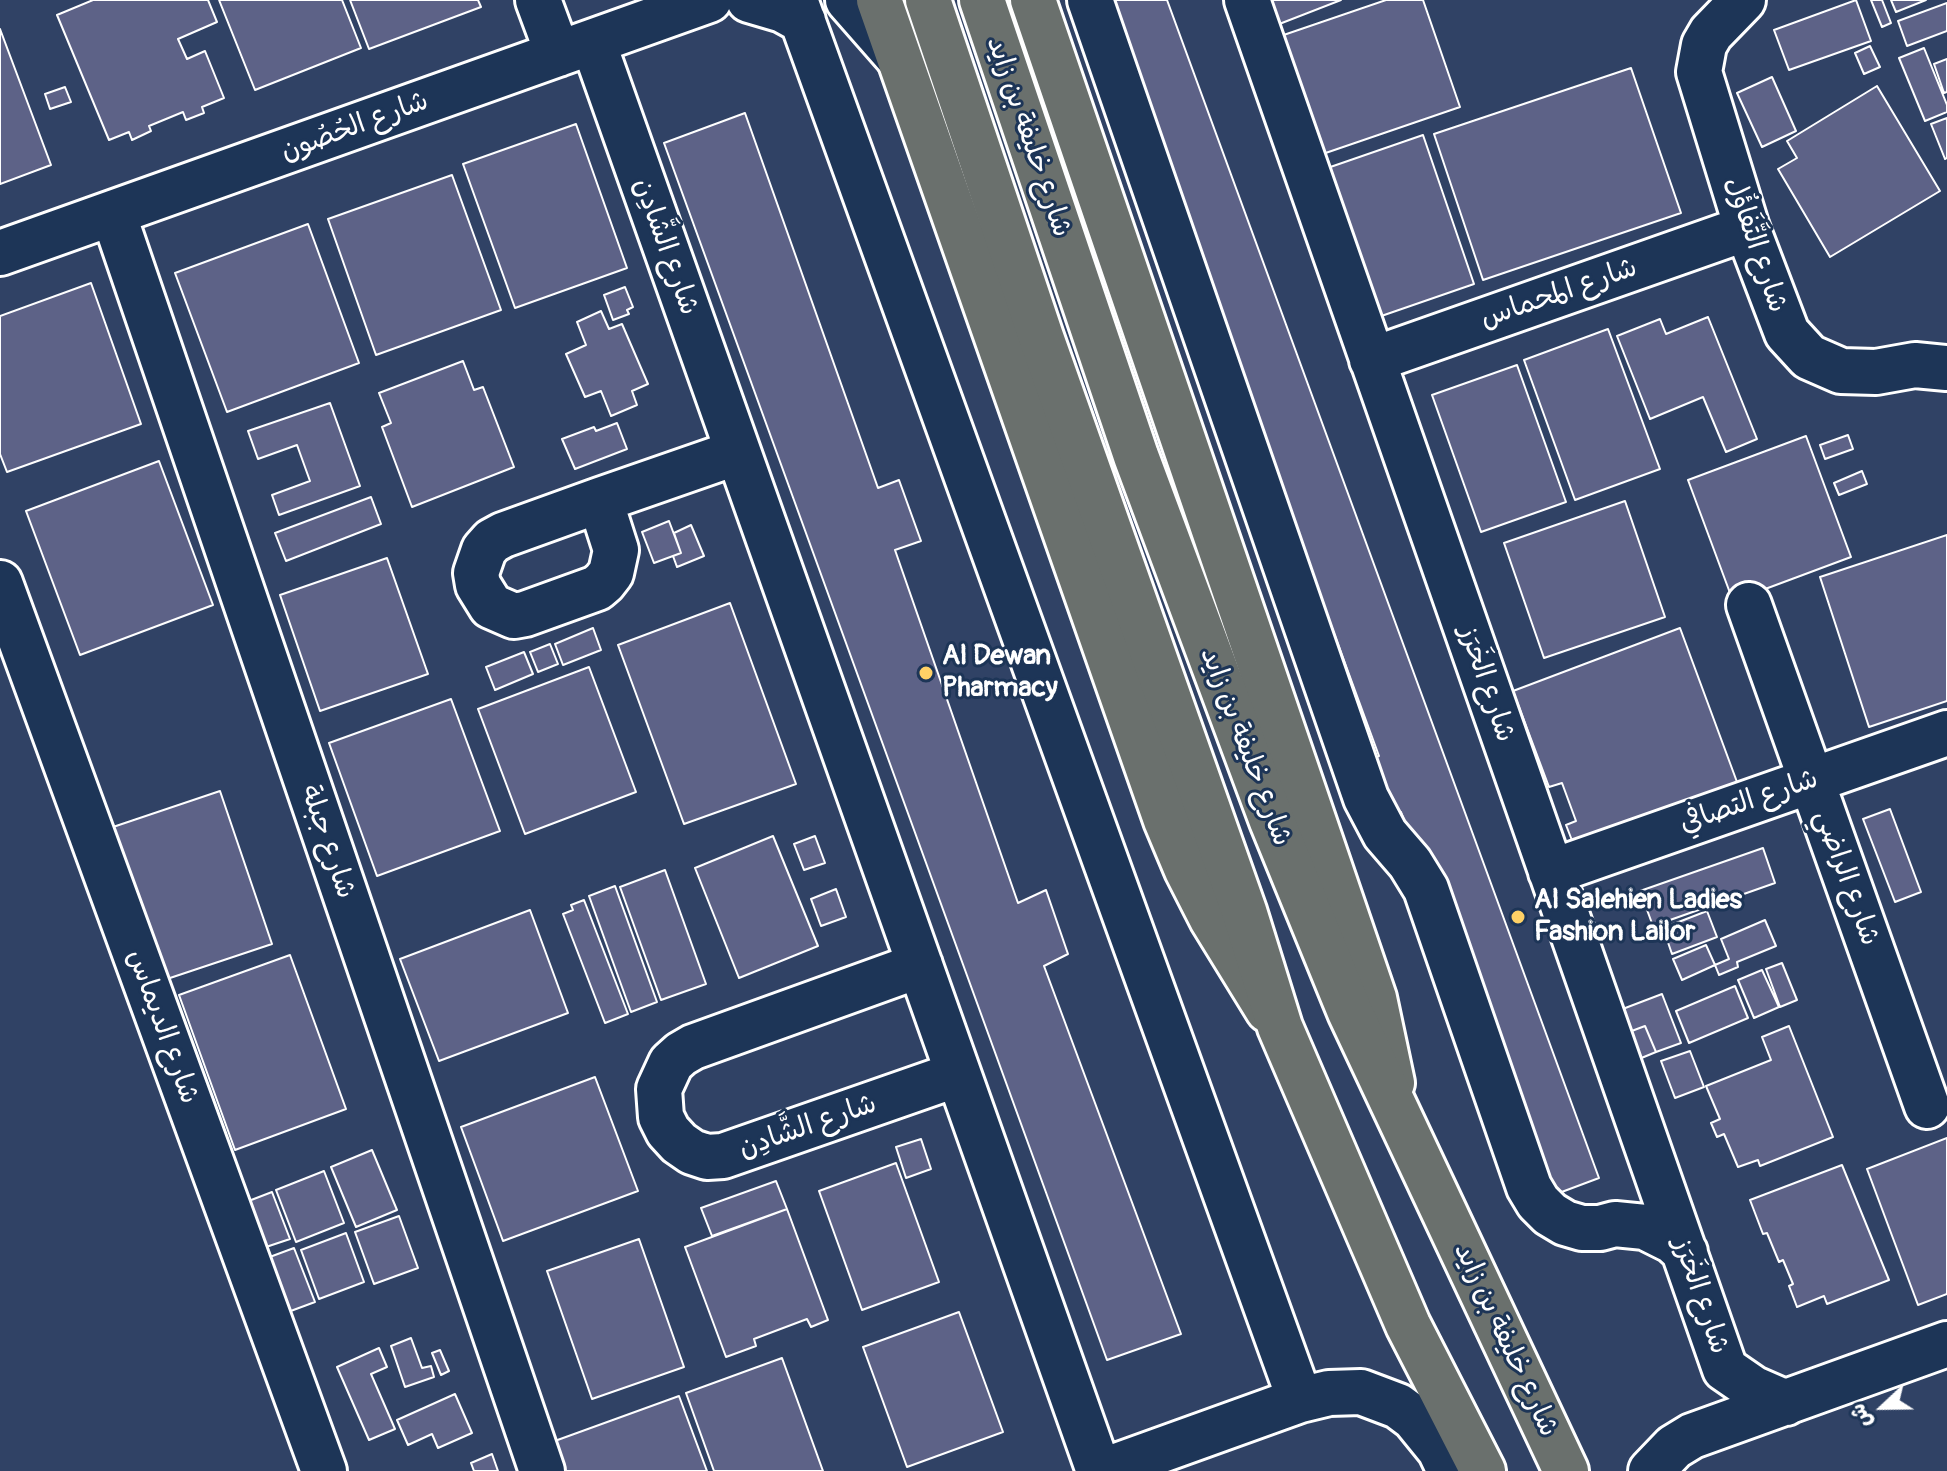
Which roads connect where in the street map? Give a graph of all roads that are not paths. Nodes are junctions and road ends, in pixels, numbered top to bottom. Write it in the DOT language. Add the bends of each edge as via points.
graph roads {
  1 [pos="538,0"];
  2 [pos="709,0"];
  3 [pos="749,0"];
  4 [pos="848,0"];
  5 [pos="879,0"];
  6 [pos="928,0"];
  7 [pos="982,0"];
  8 [pos="1033,0"];
  9 [pos="1090,0"];
  10 [pos="1247,0"];
  11 [pos="1743,0"];
  12 [pos="799,11"];
  13 [pos="575,48"];
  14 [pos="898,57"];
  15 [pos="113,213"];
  16 [pos="1747,228"];
  17 [pos="0,253"];
  18 [pos="1372,360"];
  19 [pos="1947,368"];
  20 [pos="738,452"];
  21 [pos="600,500"];
  22 [pos="0,583"];
  23 [pos="1749,605"];
  24 [pos="1947,733"];
  25 [pos="1812,780"];
  26 [pos="1551,872"];
  27 [pos="920,965"];
  28 [pos="1280,1027"];
  29 [pos="958,1074"];
  30 [pos="1927,1106"];
  31 [pos="1396,1109"];
  32 [pos="1650,1155"];
  33 [pos="1615,1224"];
  34 [pos="1685,1252"];
  35 [pos="1947,1344"];
  36 [pos="1725,1369"];
  37 [pos="1300,1400"];
  38 [pos="1786,1403"];
  39 [pos="1692,1436"];
  40 [pos="324,1471"];
  41 [pos="542,1471"];
  42 [pos="1101,1471"];
  43 [pos="1450,1471"];
  44 [pos="1483,1471"];
  45 [pos="1566,1471"];
  46 [pos="1651,1471"];
  1 -- 13 [label="street, شارع الشَّادِن"];
  2 -- 13 [label="street, شارع الحُصُون"];
  3 -- 12 [label="street"];
  4 -- 14 [label="street"];
  5 -- 14 [label="main road"];
  6 -- 28 [label="main road, شارع خليفة بن زايد"];
  7 -- 31 [label="main road, شارع خليفة بن زايد" via="1136,456 1256,778 1350,1012"];
  8 -- 31 [label="main road" via="1374,998"];
  9 -- 33 [label="street" via="1366,798 1426,889 1521,1170 1538,1202 1565,1223 1582,1228"];
  10 -- 18 [label="street, شارع الخَرَز"];
  11 -- 16 [label="street, شارع التَّفَاؤُل" via="1711,33 1699,72"];
  12 -- 37 [label="street"];
  13 -- 15 [label="street, شارع الحُصُون"];
  13 -- 20 [label="street, شارع الشَّادِن"];
  14 -- 28 [label="main road" via="1166,820 1212,919"];
  15 -- 17 [label="street, شارع الحُصُون"];
  15 -- 41 [label="street, شارع جبلة"];
  16 -- 18 [label="street, شارع المحماس"];
  16 -- 19 [label="street, شارع التَّفَاؤُل" via="1779,319 1809,357 1858,374 1915,365"];
  18 -- 26 [label="street, شارع الخَرَز"];
  20 -- 21 [label="street"];
  20 -- 27 [label="street, شارع الشَّادِن"];
  22 -- 40 [label="street, شارع الديماس"];
  23 -- 25 [label="street, شارع الراضي"];
  24 -- 25 [label="street, شارع التصافي"];
  25 -- 26 [label="street, شارع التصافي"];
  25 -- 30 [label="street, شارع الراضي"];
  26 -- 32 [label="street, شارع الخَرَز"];
  27 -- 29 [label="street, شارع الشَّادِن"];
  27 -- 29 [label="street, شارع الشَّادِن" via="681,1054 659,1089 661,1117 668,1131 692,1152 723,1156"];
  28 -- 44 [label="main road, شارع خليفة بن زايد" via="1408,1325"];
  29 -- 42 [label="street, شارع الشَّادِن"];
  31 -- 45 [label="main road, شارع خليفة بن زايد"];
  32 -- 33 [label="street" via="1642,1195"];
  32 -- 34 [label="street, شارع الخَرَز"];
  33 -- 34 [label="street" via="1645,1227"];
  34 -- 36 [label="street, شارع الخَرَز"];
  35 -- 38 [label="street"];
  36 -- 38 [label="street, شارع الخَرَز"];
  36 -- 39 [label="street, شارع الخَرَز"];
  37 -- 42 [label="street"];
  37 -- 43 [label="street" via="1329,1393 1381,1397 1429,1433"];
  38 -- 39 [label="street"];
  39 -- 46 [label="street"];
}
